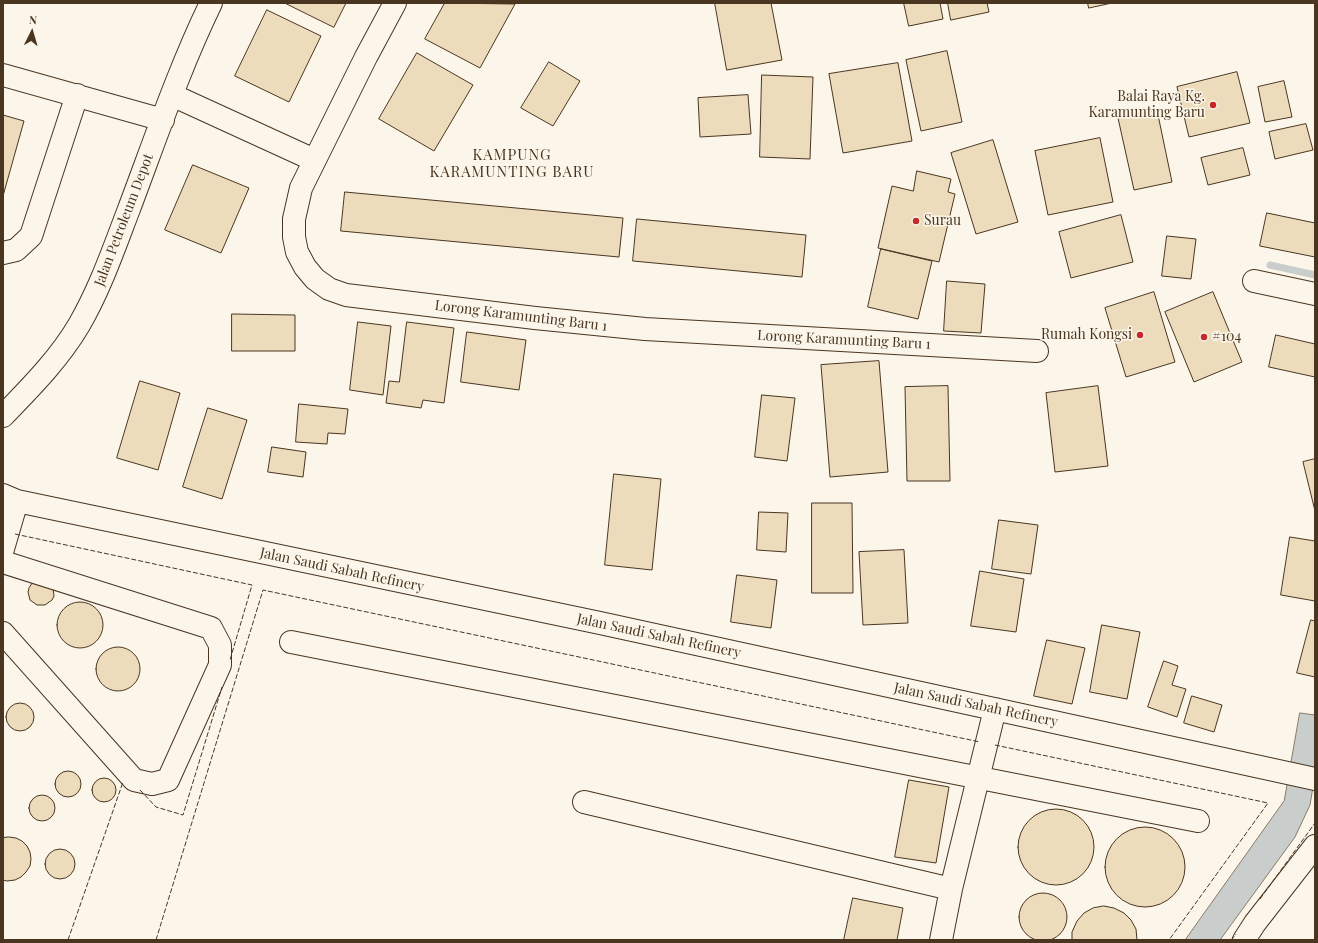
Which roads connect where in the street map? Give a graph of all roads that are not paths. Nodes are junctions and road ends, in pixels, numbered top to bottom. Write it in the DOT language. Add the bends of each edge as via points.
graph roads {
  1 [pos="211,3"];
  2 [pos="395,3"];
  3 [pos="3,74"];
  4 [pos="172,95"];
  5 [pos="77,96"];
  6 [pos="163,120"];
  7 [pos="314,160"];
  8 [pos="3,253"];
  9 [pos="1254,281"];
  10 [pos="1315,294"];
  11 [pos="1037,351"];
  12 [pos="3,416"];
  13 [pos="10,498"];
  14 [pos="3,549"];
  15 [pos="3,562"];
  16 [pos="3,633"];
  17 [pos="291,642"];
  18 [pos="995,709"];
  19 [pos="979,779"];
  20 [pos="1315,779"];
  21 [pos="584,802"];
  22 [pos="1198,821"];
  23 [pos="1315,846"];
  24 [pos="951,889"];
  25 [pos="941,940"];
  26 [pos="1244,940"];
  1 -- 4 [label="street, Jalan Petroleum Depot"];
  2 -- 7 [label="street, Lorong Karamunting Baru 1"];
  3 -- 5 [label="street"];
  4 -- 6 [label="street, Jalan Petroleum Depot"];
  4 -- 7 [label="street"];
  5 -- 6 [label="street"];
  5 -- 8 [label="street" via="31,236 16,250"];
  6 -- 12 [label="street, Jalan Petroleum Depot" via="90,304 78,326 50,365"];
  7 -- 11 [label="street, Lorong Karamunting Baru 1" via="301,188 294,219 297,252 315,279 330,289 346,295 645,329"];
  9 -- 10 [label="street"];
  13 -- 14 [label="street"];
  13 -- 18 [label="street, Jalan Saudi Sabah Refinery"];
  15 -- 16 [label="street" via="211,628 220,645 220,665 168,780 152,784 134,780"];
  17 -- 19 [label="street"];
  18 -- 19 [label="street"];
  18 -- 20 [label="street, Jalan Saudi Sabah Refinery"];
  19 -- 22 [label="street"];
  19 -- 24 [label="street"];
  21 -- 24 [label="street"];
  23 -- 26 [label="street"];
  24 -- 25 [label="street"];
}
